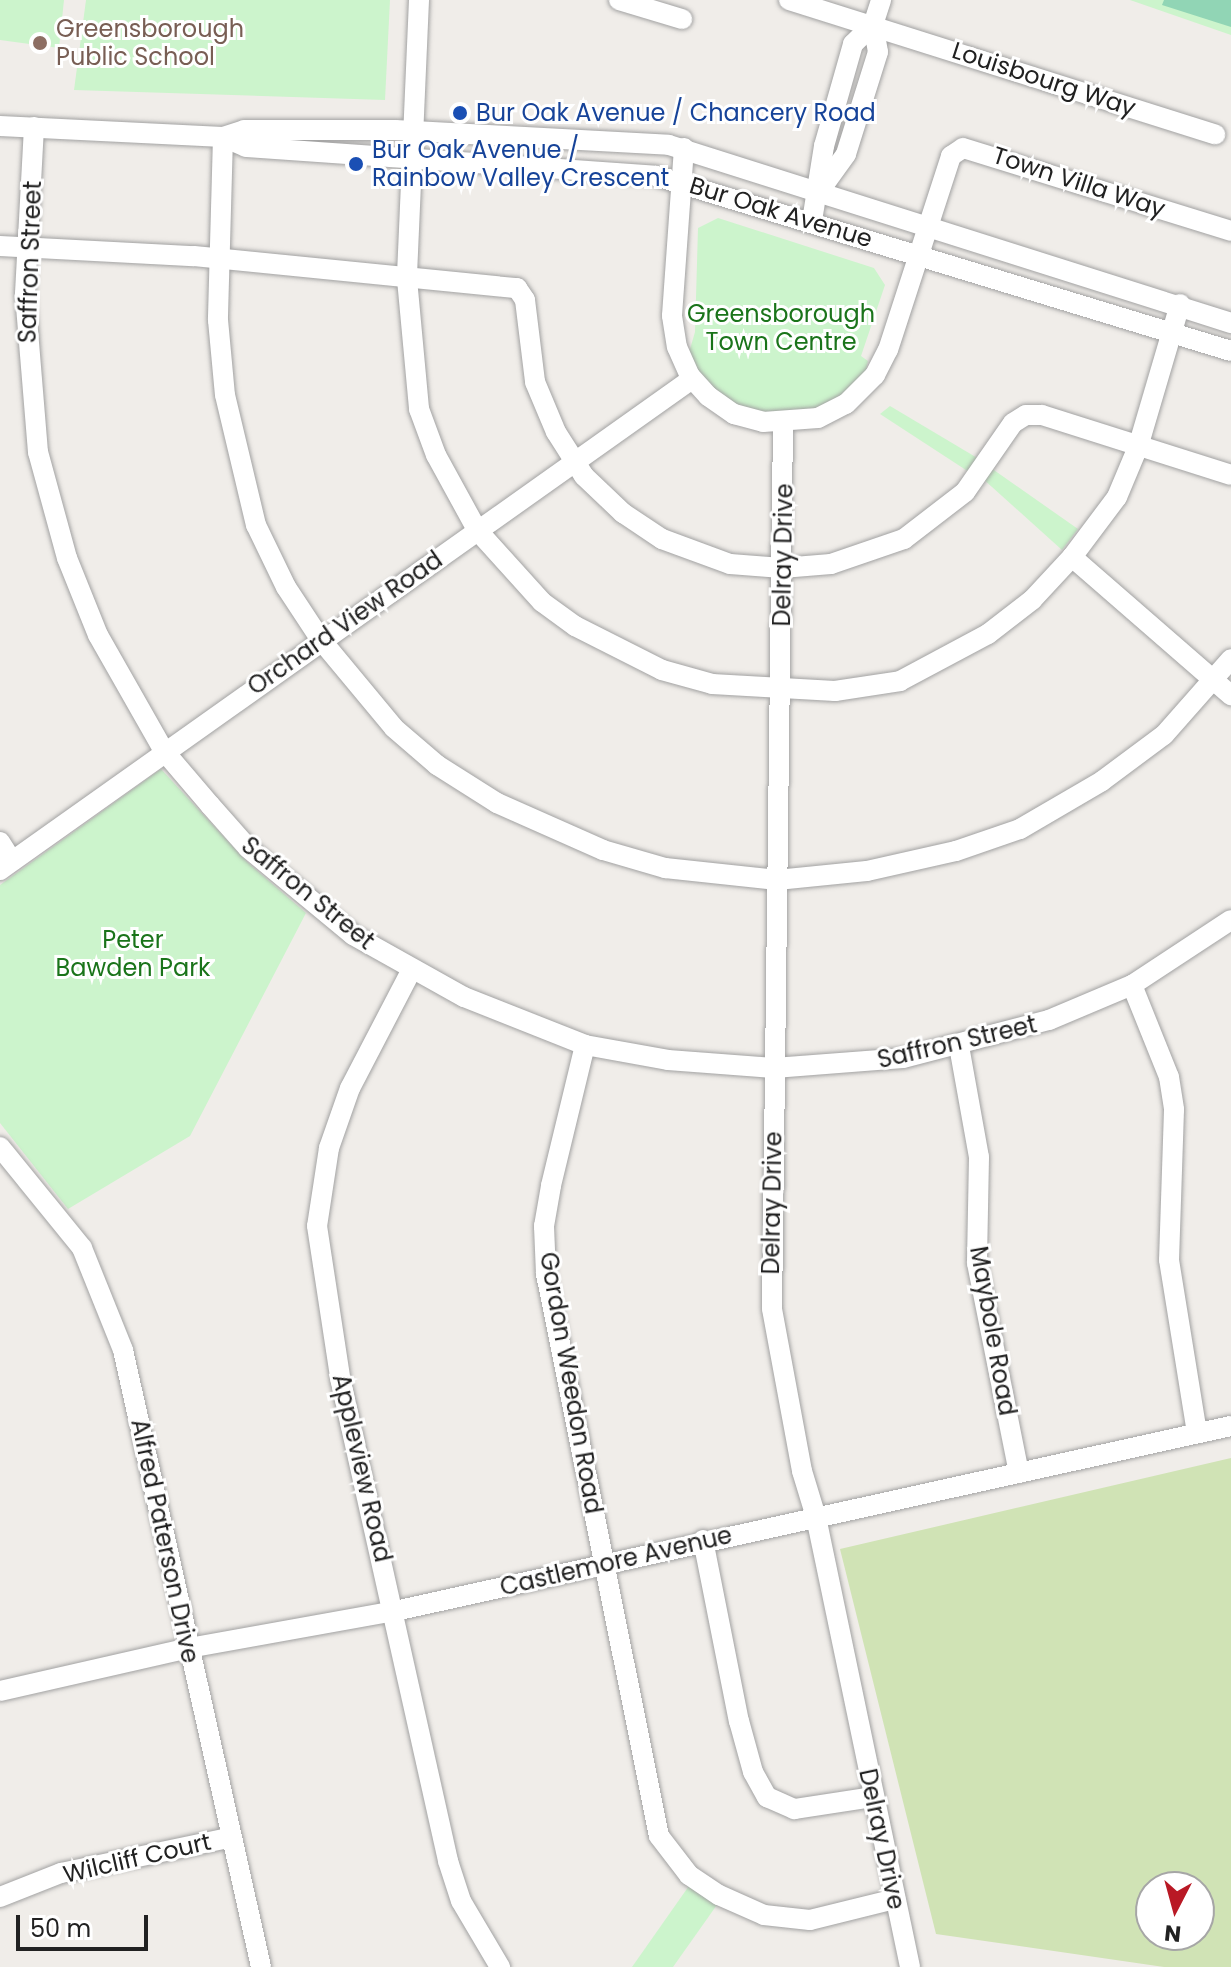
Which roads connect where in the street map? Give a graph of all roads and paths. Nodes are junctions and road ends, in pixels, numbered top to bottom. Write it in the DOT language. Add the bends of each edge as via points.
graph roads {
  1 [pos="419,0"];
  2 [pos="619,0"];
  3 [pos="789,0"];
  4 [pos="881,0"];
  5 [pos="682,19"];
  6 [pos="873,25"];
  7 [pos="0,126"];
  8 [pos="34,127"];
  9 [pos="414,131"];
  10 [pos="1215,134"];
  11 [pos="223,137"];
  12 [pos="684,148"];
  13 [pos="412,159"];
  14 [pos="680,181"];
  15 [pos="821,190"];
  16 [pos="812,221"];
  17 [pos="927,224"];
  18 [pos="1231,231"];
  19 [pos="0,246"];
  20 [pos="29,247"];
  21 [pos="917,255"];
  22 [pos="218,260"];
  23 [pos="407,279"];
  24 [pos="1180,304"];
  25 [pos="1231,323"];
  26 [pos="1171,335"];
  27 [pos="1231,351"];
  28 [pos="692,379"];
  29 [pos="783,424"];
  30 [pos="1138,447"];
  31 [pos="575,464"];
  32 [pos="1231,475"];
  33 [pos="477,530"];
  34 [pos="1072,557"];
  35 [pos="782,568"];
  36 [pos="321,640"];
  37 [pos="1231,659"];
  38 [pos="1215,681"];
  39 [pos="781,692"];
  40 [pos="1231,695"];
  41 [pos="164,751"];
  42 [pos="0,842"];
  43 [pos="6,866"];
  44 [pos="777,880"];
  45 [pos="1231,920"];
  46 [pos="411,971"];
  47 [pos="1132,985"];
  48 [pos="585,1045"];
  49 [pos="959,1046"];
  50 [pos="774,1068"];
  51 [pos="0,1147"];
  52 [pos="1231,1426"];
  53 [pos="1197,1433"];
  54 [pos="1019,1473"];
  55 [pos="816,1517"];
  56 [pos="703,1540"];
  57 [pos="605,1562"];
  58 [pos="395,1611"];
  59 [pos="189,1648"];
  60 [pos="1,1688"];
  61 [pos="872,1797"];
  62 [pos="229,1838"];
  63 [pos="0,1897"];
  64 [pos="895,1899"];
  65 [pos="261,1967"];
  66 [pos="500,1967"];
  67 [pos="910,1967"];
  1 -- 9 [label="street"];
  2 -- 5 [label="street"];
  3 -- 6 [label="street, Louisbourg Way"];
  4 -- 6 [label="street"];
  6 -- 10 [label="street, Louisbourg Way"];
  6 -- 15 [label="street" via="853,44 824,146"];
  7 -- 8 [label="street, Bur Oak Avenue"];
  8 -- 11 [label="street, Bur Oak Avenue"];
  8 -- 20 [label="street, Saffron Street"];
  9 -- 11 [label="street, Bur Oak Avenue" via="244,130"];
  9 -- 12 [label="street, Bur Oak Avenue"];
  9 -- 13 [label="street"];
  11 -- 13 [label="street, Bur Oak Avenue" via="246,147"];
  11 -- 22 [label="street"];
  12 -- 14 [label="street"];
  12 -- 15 [label="street, Bur Oak Avenue"];
  13 -- 14 [label="street, Bur Oak Avenue"];
  13 -- 23 [label="street"];
  14 -- 16 [label="street, Bur Oak Avenue"];
  14 -- 28 [label="street" via="672,316 677,347"];
  15 -- 16 [label="street"];
  15 -- 17 [label="street, Bur Oak Avenue"];
  16 -- 21 [label="street, Bur Oak Avenue"];
  17 -- 18 [label="street, Town Villa Way" via="951,156 963,148"];
  17 -- 21 [label="street"];
  17 -- 24 [label="street, Bur Oak Avenue"];
  19 -- 20 [label="street"];
  20 -- 22 [label="street"];
  20 -- 41 [label="street, Saffron Street" via="26,344 50,503 98,635"];
  21 -- 26 [label="street, Bur Oak Avenue"];
  21 -- 29 [label="street" via="888,350 869,382 828,414"];
  22 -- 23 [label="street"];
  22 -- 36 [label="street" via="225,395 241,471 262,537"];
  23 -- 31 [label="street" via="520,290 535,382"];
  23 -- 33 [label="street" via="419,409 436,455"];
  24 -- 25 [label="street, Bur Oak Avenue"];
  24 -- 26 [label="street"];
  26 -- 27 [label="street, Bur Oak Avenue"];
  26 -- 30 [label="street"];
  28 -- 29 [label="street" via="734,414"];
  28 -- 31 [label="street, Orchard View Road"];
  29 -- 35 [label="street, Delray Drive"];
  30 -- 32 [label="street"];
  30 -- 34 [label="street" via="1117,497"];
  30 -- 35 [label="street" via="1042,415 1021,416 982,474 926,525 857,558"];
  31 -- 33 [label="street, Orchard View Road"];
  31 -- 35 [label="street" via="623,513 662,539 730,564"];
  33 -- 36 [label="street, Orchard View Road"];
  33 -- 39 [label="street" via="542,602 616,648 662,670 712,684"];
  34 -- 38 [label="street"];
  34 -- 39 [label="street" via="1032,600 988,634 900,681"];
  35 -- 39 [label="street, Delray Drive"];
  36 -- 41 [label="street, Orchard View Road"];
  36 -- 44 [label="street" via="394,728 437,765 497,803 603,850 665,868"];
  37 -- 38 [label="street"];
  38 -- 40 [label="street"];
  38 -- 44 [label="street" via="1164,735 1102,781 1020,829 956,851 867,871"];
  39 -- 44 [label="street, Delray Drive"];
  41 -- 43 [label="street, Orchard View Road"];
  41 -- 46 [label="street, Saffron Street" via="248,848 353,935"];
  42 -- 43 [label="street"];
  44 -- 50 [label="street, Delray Drive"];
  45 -- 47 [label="street, Saffron Street"];
  46 -- 48 [label="street, Saffron Street"];
  46 -- 58 [label="street, Appleview Road" via="350,1088 329,1148 317,1226 341,1382"];
  47 -- 49 [label="street, Saffron Street" via="1049,1020"];
  47 -- 53 [label="street" via="1169,1077 1174,1110 1169,1260"];
  48 -- 50 [label="street, Saffron Street" via="668,1060"];
  48 -- 57 [label="street, Gordon Weedon Road" via="544,1226 546,1274"];
  49 -- 50 [label="street, Saffron Street" via="866,1063"];
  49 -- 54 [label="street, Maybole Road" via="979,1157 977,1263"];
  50 -- 55 [label="street, Delray Drive" via="772,1309 802,1471"];
  51 -- 59 [label="street, Alfred Paterson Drive" via="82,1248 123,1350"];
  52 -- 53 [label="street, Castlemore Avenue"];
  53 -- 54 [label="street, Castlemore Avenue"];
  54 -- 55 [label="street, Castlemore Avenue"];
  55 -- 56 [label="street, Castlemore Avenue"];
  55 -- 61 [label="street, Delray Drive"];
  56 -- 57 [label="street, Castlemore Avenue"];
  56 -- 61 [label="street" via="739,1721 753,1772 767,1797 794,1809"];
  57 -- 58 [label="street, Castlemore Avenue"];
  57 -- 64 [label="street, Gordon Weedon Road" via="659,1836 689,1875 764,1915 810,1920"];
  58 -- 59 [label="street, Castlemore Avenue"];
  58 -- 66 [label="street, Appleview Road" via="448,1861 461,1901"];
  59 -- 60 [label="street, Castlemore Avenue"];
  59 -- 62 [label="street, Alfred Paterson Drive"];
  61 -- 64 [label="street, Delray Drive"];
  62 -- 63 [label="street, Wilcliff Court" via="61,1873"];
  62 -- 65 [label="street, Alfred Paterson Drive"];
  64 -- 67 [label="street, Delray Drive"];
}
